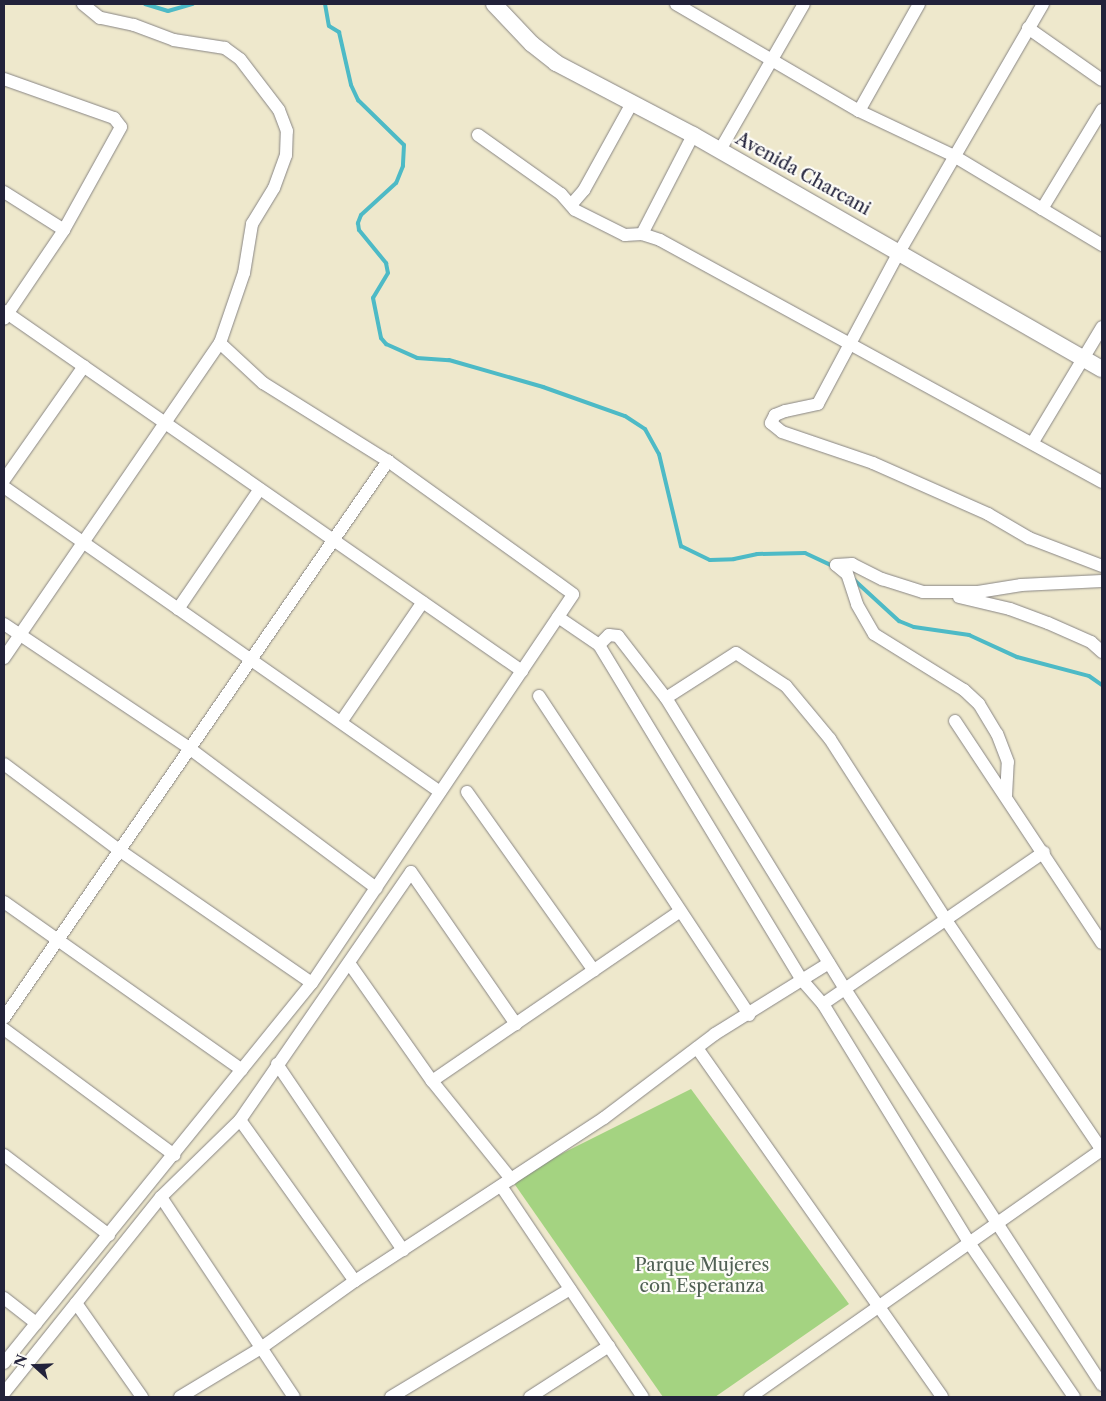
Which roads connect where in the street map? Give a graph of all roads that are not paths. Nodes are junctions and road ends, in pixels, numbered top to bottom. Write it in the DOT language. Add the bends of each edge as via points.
graph roads {
  1 [pos="83,4"];
  2 [pos="494,4"];
  3 [pos="804,4"];
  4 [pos="919,4"];
  5 [pos="1043,4"];
  6 [pos="682,6"];
  7 [pos="1028,28"];
  8 [pos="772,62"];
  9 [pos="4,79"];
  10 [pos="1102,80"];
  11 [pos="632,103"];
  12 [pos="1102,110"];
  13 [pos="860,111"];
  14 [pos="478,135"];
  15 [pos="694,136"];
  16 [pos="720,150"];
  17 [pos="954,156"];
  18 [pos="4,192"];
  19 [pos="571,205"];
  20 [pos="1042,209"];
  21 [pos="64,230"];
  22 [pos="642,234"];
  23 [pos="1102,245"];
  24 [pos="899,252"];
  25 [pos="5,314"];
  26 [pos="1102,328"];
  27 [pos="220,343"];
  28 [pos="848,344"];
  29 [pos="1085,358"];
  30 [pos="84,366"];
  31 [pos="1102,368"];
  32 [pos="166,423"];
  33 [pos="1033,442"];
  34 [pos="388,461"];
  35 [pos="4,480"];
  36 [pos="1102,482"];
  37 [pos="4,487"];
  38 [pos="260,489"];
  39 [pos="334,540"];
  40 [pos="83,543"];
  41 [pos="1102,566"];
  42 [pos="1102,581"];
  43 [pos="942,592"];
  44 [pos="423,602"];
  45 [pos="178,609"];
  46 [pos="558,617"];
  47 [pos="4,624"];
  48 [pos="20,634"];
  49 [pos="599,645"];
  50 [pos="1102,652"];
  51 [pos="4,658"];
  52 [pos="250,659"];
  53 [pos="522,670"];
  54 [pos="538,696"];
  55 [pos="666,698"];
  56 [pos="955,721"];
  57 [pos="340,722"];
  58 [pos="190,748"];
  59 [pos="4,764"];
  60 [pos="440,792"];
  61 [pos="467,792"];
  62 [pos="1006,796"];
  63 [pos="119,850"];
  64 [pos="1044,852"];
  65 [pos="376,888"];
  66 [pos="4,902"];
  67 [pos="679,912"];
  68 [pos="946,920"];
  69 [pos="58,939"];
  70 [pos="1102,943"];
  71 [pos="349,963"];
  72 [pos="829,963"];
  73 [pos="594,971"];
  74 [pos="802,980"];
  75 [pos="312,983"];
  76 [pos="845,989"];
  77 [pos="823,1004"];
  78 [pos="749,1015"];
  79 [pos="4,1018"];
  80 [pos="516,1024"];
  81 [pos="4,1029"];
  82 [pos="697,1048"];
  83 [pos="277,1064"];
  84 [pos="242,1070"];
  85 [pos="432,1081"];
  86 [pos="240,1120"];
  87 [pos="1102,1150"];
  88 [pos="4,1155"];
  89 [pos="174,1155"];
  90 [pos="506,1182"];
  91 [pos="162,1197"];
  92 [pos="997,1225"];
  93 [pos="109,1235"];
  94 [pos="970,1244"];
  95 [pos="403,1250"];
  96 [pos="355,1281"];
  97 [pos="570,1288"];
  98 [pos="4,1298"];
  99 [pos="76,1303"];
  100 [pos="878,1309"];
  101 [pos="36,1324"];
  102 [pos="608,1346"];
  103 [pos="261,1348"];
  104 [pos="4,1363"];
  105 [pos="1102,1385"];
  106 [pos="4,1393"];
  107 [pos="142,1397"];
  108 [pos="180,1397"];
  109 [pos="294,1397"];
  110 [pos="391,1397"];
  111 [pos="530,1397"];
  112 [pos="643,1397"];
  113 [pos="750,1397"];
  114 [pos="942,1397"];
  115 [pos="1074,1397"];
  1 -- 27 [label="street" via="100,18 134,25 174,40 225,48 262,83 279,110 287,131 286,155 274,188 252,224 244,273"];
  2 -- 11 [label="main road, Avenida Charcani" via="532,44 556,62"];
  3 -- 8 [label="street"];
  4 -- 13 [label="street"];
  5 -- 7 [label="street"];
  6 -- 8 [label="street"];
  7 -- 10 [label="street"];
  7 -- 17 [label="street"];
  8 -- 13 [label="street"];
  8 -- 16 [label="street"];
  9 -- 21 [label="street" via="121,124"];
  11 -- 15 [label="main road, Avenida Charcani"];
  11 -- 19 [label="street" via="584,190"];
  12 -- 20 [label="street"];
  13 -- 17 [label="street"];
  14 -- 19 [label="street" via="562,194"];
  15 -- 16 [label="main road, Avenida Charcani"];
  15 -- 22 [label="street"];
  16 -- 24 [label="main road, Avenida Charcani"];
  17 -- 20 [label="street"];
  17 -- 24 [label="street"];
  18 -- 21 [label="street"];
  19 -- 22 [label="street" via="625,235"];
  20 -- 23 [label="street"];
  21 -- 25 [label="street"];
  22 -- 28 [label="street" via="660,240"];
  24 -- 28 [label="street"];
  24 -- 29 [label="main road, Avenida Charcani"];
  25 -- 30 [label="street"];
  26 -- 29 [label="street"];
  27 -- 32 [label="street"];
  27 -- 34 [label="street" via="263,383"];
  28 -- 33 [label="street"];
  28 -- 41 [label="street" via="818,404 775,415 771,423 782,432 873,463 988,514 1029,538"];
  29 -- 31 [label="main road, Avenida Charcani"];
  29 -- 33 [label="street"];
  30 -- 32 [label="street"];
  30 -- 35 [label="street"];
  32 -- 38 [label="street"];
  32 -- 40 [label="street"];
  33 -- 36 [label="street"];
  34 -- 39 [label="street"];
  34 -- 46 [label="street" via="573,594"];
  37 -- 40 [label="street"];
  38 -- 39 [label="street"];
  38 -- 45 [label="street"];
  39 -- 44 [label="street"];
  39 -- 52 [label="street"];
  40 -- 45 [label="street"];
  40 -- 48 [label="street"];
  42 -- 43 [label="street"];
  43 -- 50 [label="street" via="1017,611 1092,642"];
  43 -- 62 [label="street" via="923,592 852,564 836,565 847,574 857,604 874,634 964,690 979,704 998,734 1008,762"];
  44 -- 53 [label="street"];
  44 -- 57 [label="street"];
  45 -- 52 [label="street"];
  46 -- 49 [label="street"];
  46 -- 53 [label="street"];
  47 -- 48 [label="street"];
  48 -- 51 [label="street"];
  48 -- 58 [label="street"];
  49 -- 55 [label="street" via="609,635 618,636"];
  49 -- 74 [label="street"];
  52 -- 57 [label="street"];
  52 -- 58 [label="street"];
  53 -- 60 [label="street"];
  54 -- 67 [label="street"];
  55 -- 68 [label="street" via="736,653 786,686 830,738"];
  55 -- 72 [label="street"];
  56 -- 62 [label="street"];
  57 -- 60 [label="street"];
  58 -- 63 [label="street"];
  58 -- 65 [label="street"];
  59 -- 63 [label="street"];
  60 -- 65 [label="street"];
  61 -- 73 [label="street"];
  62 -- 64 [label="street"];
  63 -- 69 [label="street"];
  63 -- 75 [label="street"];
  64 -- 68 [label="street"];
  64 -- 70 [label="street"];
  65 -- 75 [label="street"];
  66 -- 69 [label="street"];
  67 -- 73 [label="street"];
  67 -- 78 [label="street"];
  68 -- 76 [label="street"];
  68 -- 87 [label="street"];
  69 -- 79 [label="street"];
  69 -- 84 [label="street"];
  71 -- 80 [label="street" via="411,872"];
  71 -- 83 [label="street"];
  71 -- 85 [label="street"];
  72 -- 74 [label="street"];
  72 -- 76 [label="street"];
  73 -- 80 [label="street"];
  74 -- 77 [label="street"];
  74 -- 78 [label="street"];
  75 -- 84 [label="street"];
  76 -- 77 [label="street"];
  76 -- 92 [label="street"];
  77 -- 94 [label="street"];
  78 -- 82 [label="street"];
  80 -- 85 [label="street"];
  81 -- 89 [label="street"];
  82 -- 90 [label="street" via="604,1118"];
  82 -- 100 [label="street"];
  83 -- 86 [label="street"];
  83 -- 95 [label="street"];
  84 -- 89 [label="street"];
  85 -- 90 [label="street"];
  86 -- 91 [label="street"];
  86 -- 96 [label="street"];
  87 -- 92 [label="street"];
  88 -- 93 [label="street"];
  89 -- 93 [label="street"];
  90 -- 95 [label="street"];
  90 -- 97 [label="street"];
  91 -- 99 [label="street"];
  91 -- 103 [label="street"];
  92 -- 94 [label="street"];
  92 -- 105 [label="street"];
  93 -- 101 [label="street"];
  94 -- 100 [label="street"];
  94 -- 115 [label="street"];
  95 -- 96 [label="street"];
  96 -- 103 [label="street"];
  97 -- 102 [label="street"];
  97 -- 110 [label="street"];
  98 -- 101 [label="street"];
  99 -- 106 [label="street"];
  99 -- 107 [label="street"];
  100 -- 113 [label="street"];
  100 -- 114 [label="street"];
  101 -- 104 [label="street"];
  102 -- 111 [label="street"];
  102 -- 112 [label="street"];
  103 -- 108 [label="street"];
  103 -- 109 [label="street"];
}
